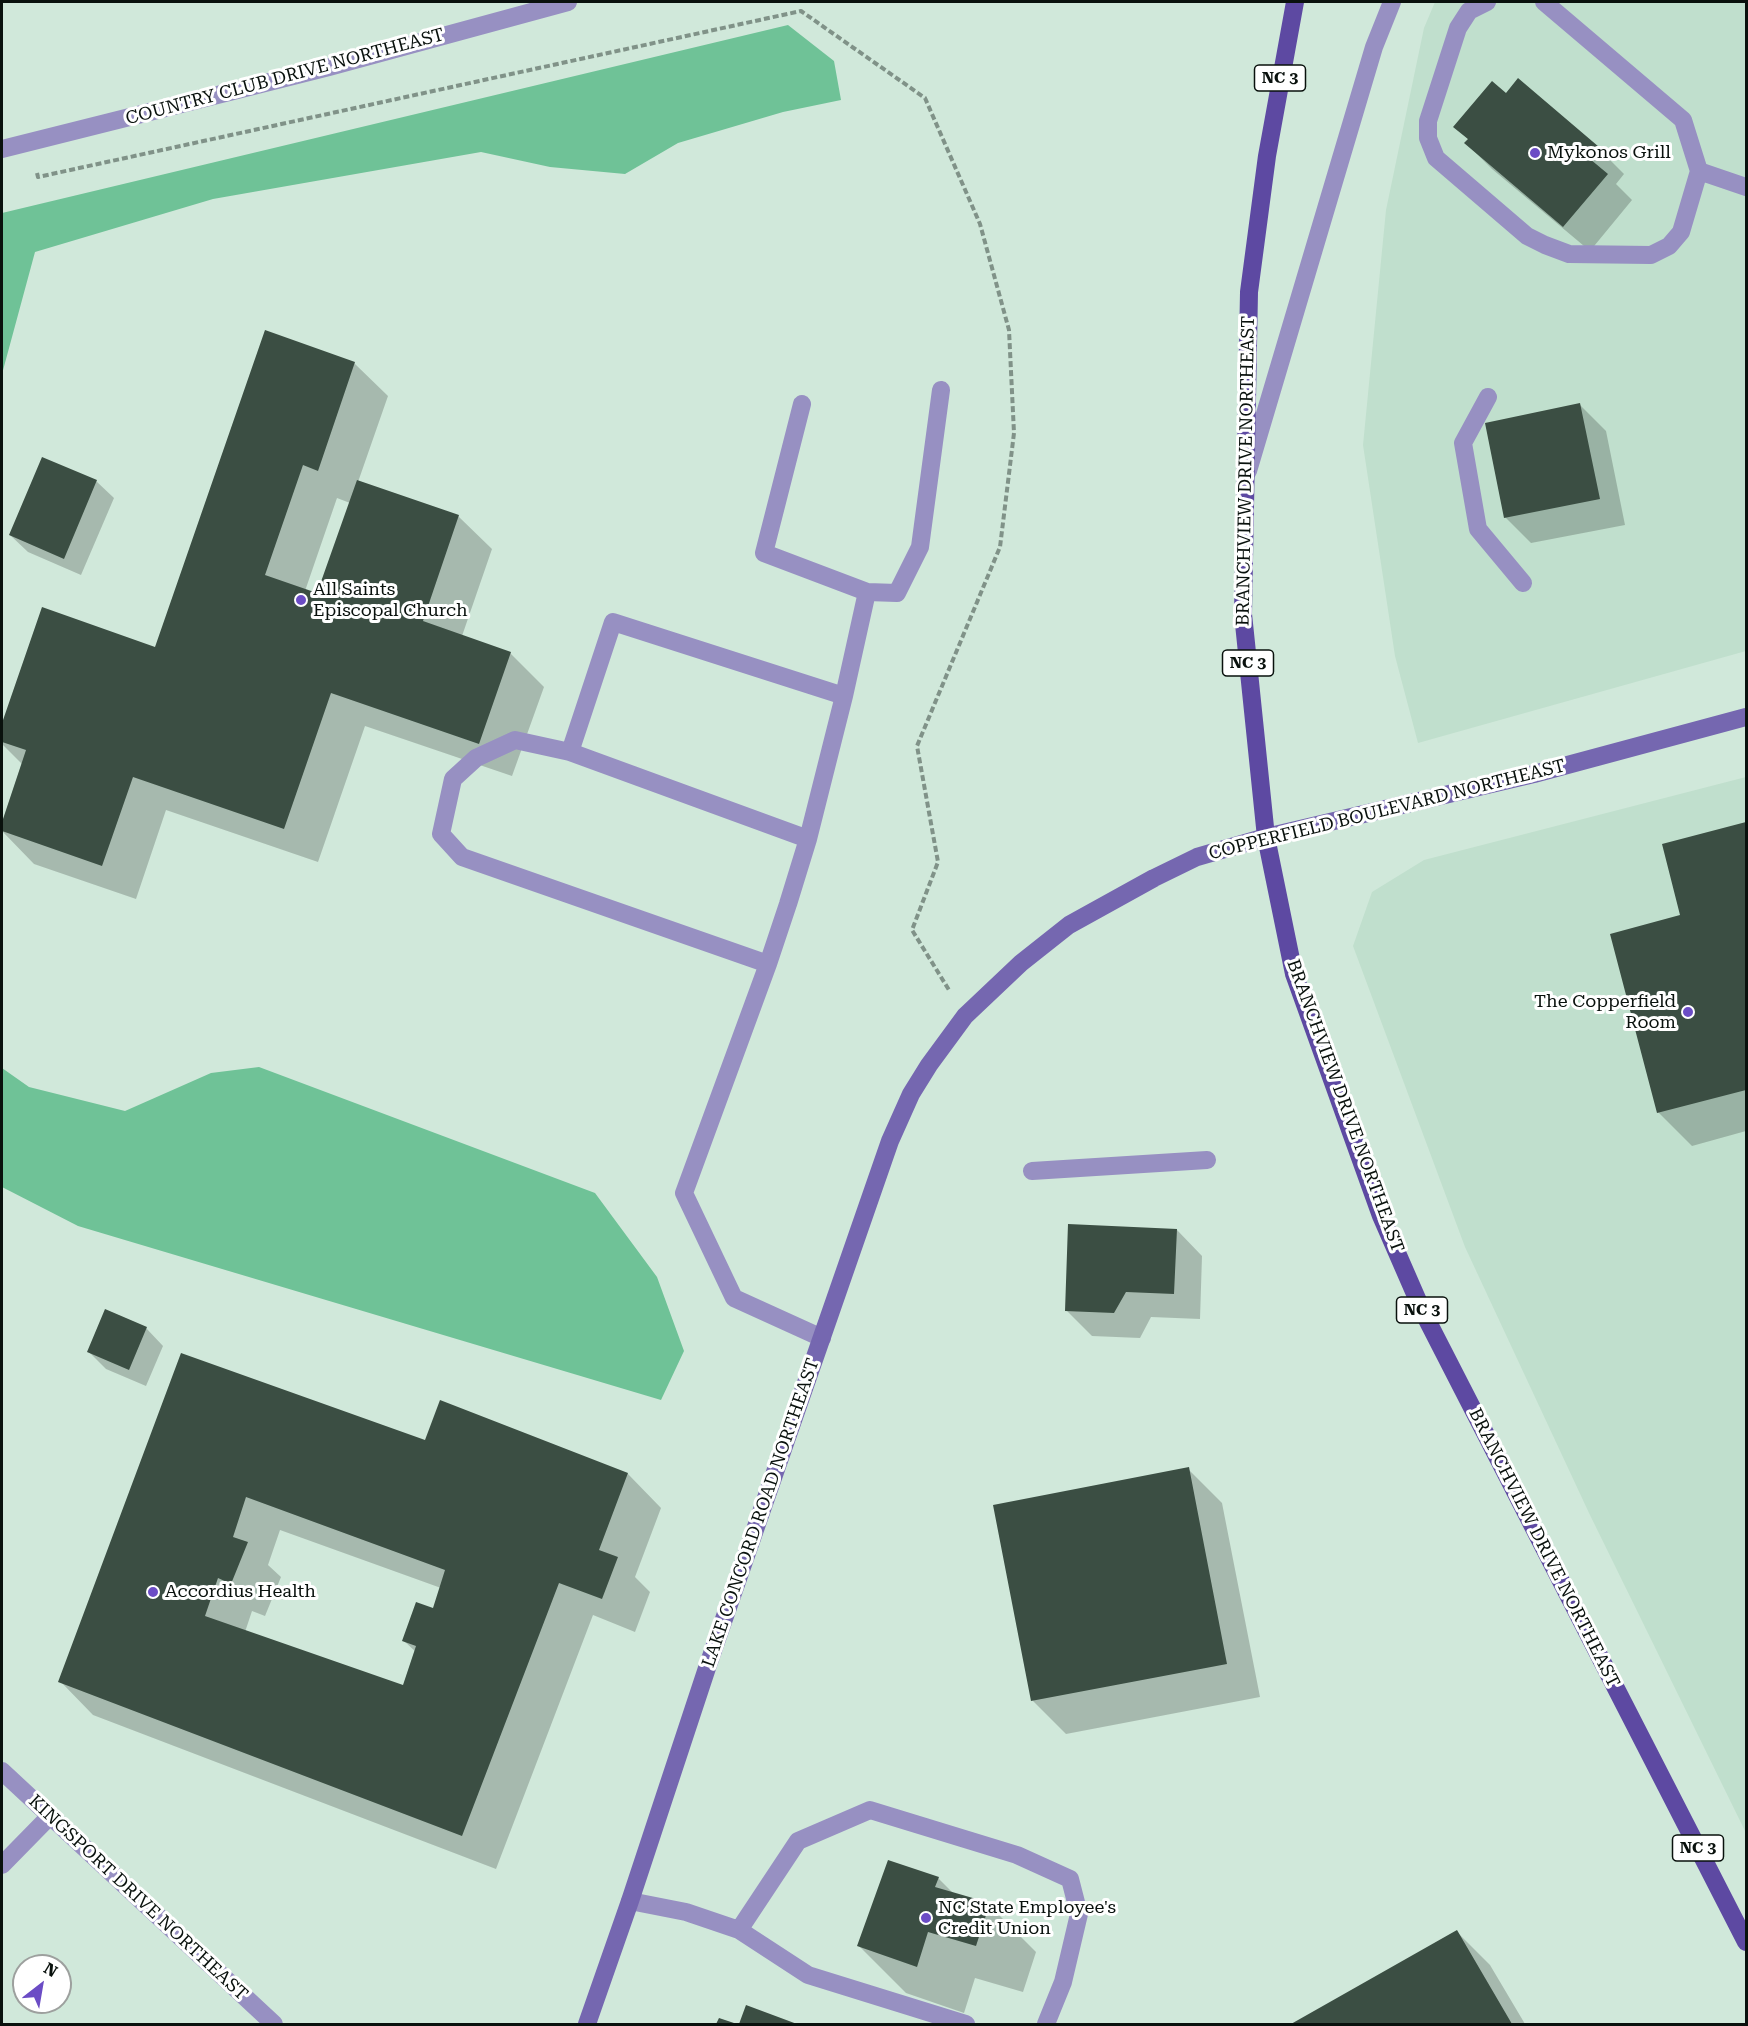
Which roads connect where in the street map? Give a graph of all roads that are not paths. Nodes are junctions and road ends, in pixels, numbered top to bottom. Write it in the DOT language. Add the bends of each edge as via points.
graph roads {
  1 [pos="568,2"];
  2 [pos="1295,2"];
  3 [pos="1392,2"];
  4 [pos="1487,2"];
  5 [pos="1544,2"];
  6 [pos="549,4"];
  7 [pos="2,149"];
  8 [pos="1699,171"];
  9 [pos="1746,187"];
  10 [pos="941,390"];
  11 [pos="1488,397"];
  12 [pos="802,404"];
  13 [pos="1244,487"];
  14 [pos="1523,583"];
  15 [pos="867,592"];
  16 [pos="844,696"];
  17 [pos="1746,717"];
  18 [pos="570,752"];
  19 [pos="1266,837"];
  20 [pos="808,838"];
  21 [pos="768,964"];
  22 [pos="965,1016"];
  23 [pos="1207,1160"];
  24 [pos="1032,1171"];
  25 [pos="822,1338"];
  26 [pos="2,1771"];
  27 [pos="50,1816"];
  28 [pos="2,1864"];
  29 [pos="630,1900"];
  30 [pos="739,1930"];
  31 [pos="1746,1942"];
  32 [pos="274,2025"];
  33 [pos="586,2025"];
  34 [pos="966,2025"];
  35 [pos="1046,2025"];
  1 -- 6 [label="street, COUNTRY CLUB DRIVE NORTHEAST"];
  2 -- 13 [label="main road, BRANCHVIEW DRIVE NORTHEAST / NC 3" via="1267,156 1249,292"];
  3 -- 13 [label="street" via="1374,47"];
  4 -- 8 [label="street" via="1468,11 1458,28 1428,121 1428,138 1436,159 1527,236 1569,254 1651,255 1669,246 1681,232"];
  5 -- 8 [label="street" via="1683,120"];
  6 -- 7 [label="street, COUNTRY CLUB DRIVE NORTHEAST" via="329,67"];
  8 -- 9 [label="street"];
  10 -- 15 [label="street" via="920,547 897,594"];
  11 -- 14 [label="street" via="1463,443 1478,529"];
  12 -- 15 [label="street" via="764,553"];
  13 -- 19 [label="main road, BRANCHVIEW DRIVE NORTHEAST / NC 3" via="1243,614"];
  15 -- 16 [label="street"];
  16 -- 18 [label="street" via="613,622"];
  16 -- 20 [label="street"];
  17 -- 19 [label="main road, COPPERFIELD BOULEVARD NORTHEAST" via="1534,774"];
  18 -- 20 [label="street"];
  18 -- 21 [label="street" via="515,740 476,758 453,779 441,834 462,857"];
  19 -- 22 [label="main road, COPPERFIELD BOULEVARD NORTHEAST" via="1197,857 1069,925 1021,963"];
  19 -- 31 [label="main road, BRANCHVIEW DRIVE NORTHEAST / NC 3" via="1294,974 1386,1226 1422,1310"];
  20 -- 21 [label="street"];
  21 -- 25 [label="street" via="684,1193 734,1298"];
  22 -- 25 [label="main road, LAKE CONCORD ROAD NORTHEAST" via="911,1094 890,1141"];
  23 -- 24 [label="street"];
  25 -- 29 [label="main road, LAKE CONCORD ROAD NORTHEAST"];
  26 -- 27 [label="street, KINGSPORT DRIVE NORTHEAST"];
  27 -- 28 [label="street"];
  27 -- 32 [label="street, KINGSPORT DRIVE NORTHEAST"];
  29 -- 30 [label="street" via="686,1912"];
  29 -- 33 [label="main road, LAKE CONCORD ROAD NORTHEAST"];
  30 -- 34 [label="street" via="808,1975"];
  30 -- 35 [label="street" via="798,1841 870,1810 1017,1855 1070,1879 1079,1914 1063,1982"];
}
